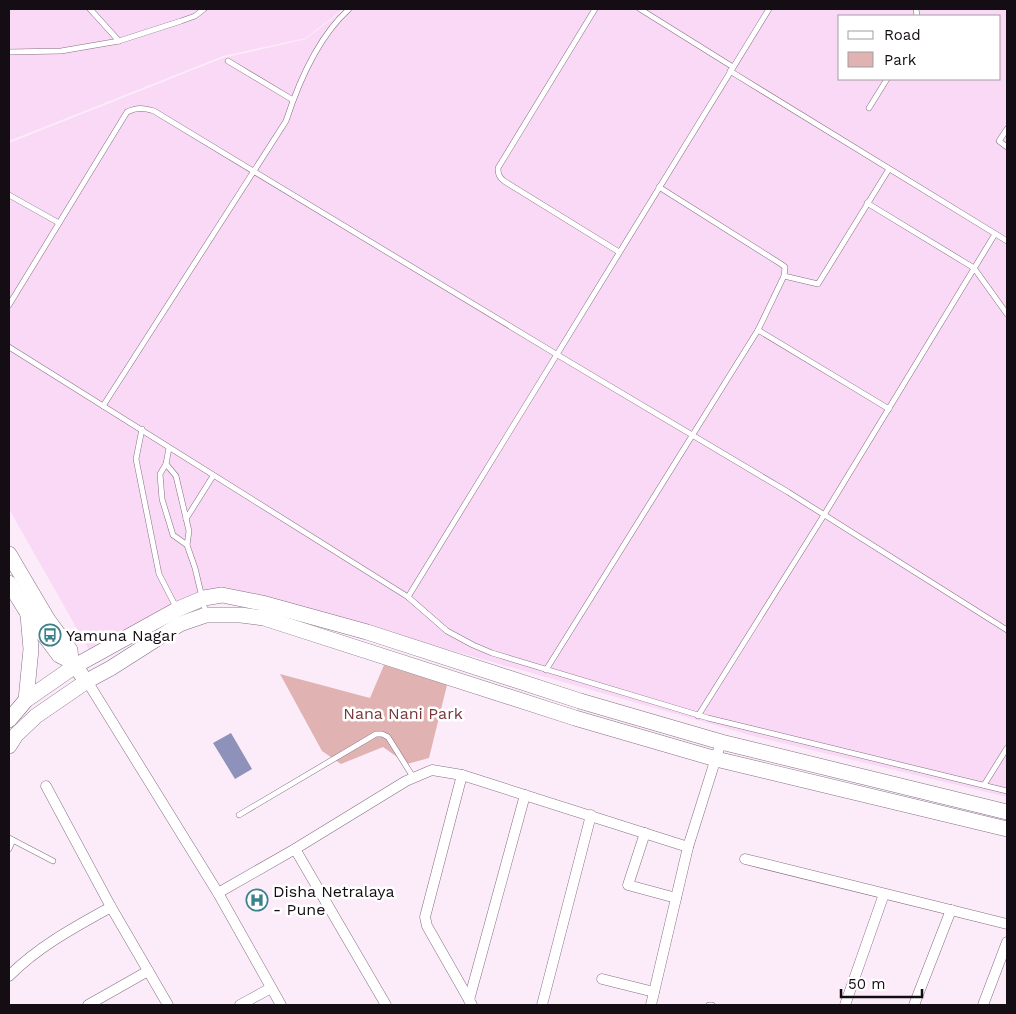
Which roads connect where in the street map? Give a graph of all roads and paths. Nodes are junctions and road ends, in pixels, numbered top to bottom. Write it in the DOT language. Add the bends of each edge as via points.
graph roads {
  1 [pos="90,9"];
  2 [pos="204,9"];
  3 [pos="349,9"];
  4 [pos="595,9"];
  5 [pos="640,9"];
  6 [pos="769,9"];
  7 [pos="120,41"];
  8 [pos="9,52"];
  9 [pos="228,61"];
  10 [pos="732,69"];
  11 [pos="885,80"];
  12 [pos="293,100"];
  13 [pos="869,108"];
  14 [pos="1007,129"];
  15 [pos="1007,147"];
  16 [pos="889,168"];
  17 [pos="254,172"];
  18 [pos="659,186"];
  19 [pos="9,195"];
  20 [pos="868,203"];
  21 [pos="59,224"];
  22 [pos="995,234"];
  23 [pos="1007,241"];
  24 [pos="619,252"];
  25 [pos="974,268"];
  26 [pos="784,276"];
  27 [pos="9,305"];
  28 [pos="1007,314"];
  29 [pos="758,330"];
  30 [pos="9,346"];
  31 [pos="556,354"];
  32 [pos="103,406"];
  33 [pos="889,408"];
  34 [pos="142,429"];
  35 [pos="693,436"];
  36 [pos="168,448"];
  37 [pos="166,464"];
  38 [pos="213,476"];
  39 [pos="824,515"];
  40 [pos="186,519"];
  41 [pos="187,545"];
  42 [pos="9,554"];
  43 [pos="9,583"];
  44 [pos="408,597"];
  45 [pos="204,598"];
  46 [pos="178,609"];
  47 [pos="27,612"];
  48 [pos="206,615"];
  49 [pos="182,624"];
  50 [pos="1007,630"];
  51 [pos="73,664"];
  52 [pos="546,670"];
  53 [pos="87,680"];
  54 [pos="26,700"];
  55 [pos="698,716"];
  56 [pos="9,720"];
  57 [pos="720,742"];
  58 [pos="9,746"];
  59 [pos="1007,748"];
  60 [pos="716,759"];
  61 [pos="462,776"];
  62 [pos="413,778"];
  63 [pos="984,785"];
  64 [pos="46,786"];
  65 [pos="1007,791"];
  66 [pos="525,795"];
  67 [pos="1007,812"];
  68 [pos="239,815"];
  69 [pos="590,815"];
  70 [pos="1007,829"];
  71 [pos="645,833"];
  72 [pos="11,839"];
  73 [pos="688,847"];
  74 [pos="9,849"];
  75 [pos="295,849"];
  76 [pos="745,859"];
  77 [pos="53,861"];
  78 [pos="218,893"];
  79 [pos="884,894"];
  80 [pos="676,898"];
  81 [pos="111,907"];
  82 [pos="951,910"];
  83 [pos="1007,924"];
  84 [pos="1007,942"];
  85 [pos="148,971"];
  86 [pos="9,976"];
  87 [pos="602,979"];
  88 [pos="271,988"];
  89 [pos="654,992"];
  90 [pos="470,1003"];
  91 [pos="88,1005"];
  92 [pos="168,1005"];
  93 [pos="240,1005"];
  94 [pos="281,1005"];
  95 [pos="386,1005"];
  96 [pos="542,1005"];
  97 [pos="651,1005"];
  98 [pos="845,1005"];
  99 [pos="914,1005"];
  100 [pos="983,1005"];
  1 -- 7 [label="lane"];
  2 -- 7 [label="lane" via="195,16"];
  3 -- 12 [label="lane" via="315,53"];
  4 -- 24 [label="lane" via="498,168 498,173 504,181"];
  5 -- 10 [label="lane"];
  6 -- 10 [label="lane"];
  7 -- 8 [label="lane" via="61,50"];
  9 -- 12 [label="lane"];
  10 -- 16 [label="lane"];
  10 -- 18 [label="lane"];
  11 -- 13 [label="lane"];
  12 -- 17 [label="lane" via="286,121"];
  14 -- 15 [label="lane" via="999,142"];
  16 -- 20 [label="lane"];
  16 -- 22 [label="lane"];
  17 -- 21 [label="lane" via="154,111 135,108 127,112"];
  17 -- 31 [label="lane"];
  17 -- 32 [label="lane"];
  18 -- 24 [label="lane"];
  18 -- 26 [label="lane" via="781,264 785,268"];
  19 -- 21 [label="lane"];
  20 -- 25 [label="lane"];
  20 -- 26 [label="lane" via="818,284"];
  21 -- 27 [label="lane"];
  22 -- 23 [label="lane"];
  22 -- 25 [label="lane"];
  24 -- 31 [label="lane"];
  25 -- 28 [label="lane"];
  25 -- 33 [label="lane"];
  26 -- 29 [label="lane"];
  29 -- 33 [label="lane"];
  29 -- 35 [label="lane"];
  30 -- 32 [label="lane"];
  31 -- 35 [label="lane"];
  31 -- 44 [label="lane"];
  32 -- 34 [label="lane"];
  33 -- 39 [label="lane"];
  34 -- 36 [label="lane"];
  34 -- 46 [label="lane" via="136,459 159,574"];
  35 -- 39 [label="lane"];
  35 -- 52 [label="lane"];
  36 -- 37 [label="lane"];
  36 -- 38 [label="lane"];
  37 -- 40 [label="lane" via="176,476"];
  37 -- 41 [label="lane" via="160,474 162,499 173,535"];
  38 -- 40 [label="lane"];
  38 -- 44 [label="lane"];
  39 -- 50 [label="lane"];
  39 -- 55 [label="lane"];
  40 -- 41 [label="lane" via="189,531"];
  41 -- 45 [label="lane"];
  42 -- 51 [label="main road" via="70,650"];
  43 -- 47 [label="main road"];
  44 -- 52 [label="lane" via="448,631 473,645"];
  45 -- 46 [label="main road"];
  45 -- 48 [label="lane"];
  45 -- 57 [label="main road" via="222,595 272,605"];
  46 -- 49 [label="lane"];
  46 -- 51 [label="main road"];
  47 -- 51 [label="main road" via="59,655"];
  47 -- 54 [label="main road" via="31,649"];
  48 -- 49 [label="main road"];
  48 -- 60 [label="main road" via="264,618 575,718"];
  49 -- 53 [label="main road"];
  51 -- 53 [label="main road"];
  51 -- 54 [label="main road"];
  52 -- 55 [label="lane"];
  53 -- 58 [label="main road" via="36,716 16,734"];
  53 -- 78 [label="street"];
  54 -- 56 [label="main road"];
  55 -- 63 [label="lane"];
  57 -- 60 [label="street"];
  57 -- 67 [label="main road"];
  59 -- 63 [label="lane"];
  60 -- 70 [label="main road"];
  60 -- 73 [label="street"];
  61 -- 62 [label="street" via="432,770"];
  61 -- 66 [label="street"];
  61 -- 90 [label="street" via="425,917"];
  62 -- 68 [label="lane" via="388,737 376,734"];
  62 -- 75 [label="street"];
  63 -- 65 [label="lane"];
  64 -- 81 [label="street"];
  66 -- 69 [label="street"];
  66 -- 90 [label="street"];
  69 -- 71 [label="street"];
  69 -- 96 [label="street"];
  71 -- 73 [label="street"];
  71 -- 80 [label="street" via="628,885"];
  72 -- 74 [label="lane"];
  72 -- 77 [label="lane"];
  73 -- 80 [label="street"];
  75 -- 78 [label="street"];
  75 -- 95 [label="street"];
  76 -- 79 [label="street"];
  78 -- 88 [label="street"];
  79 -- 82 [label="street"];
  79 -- 98 [label="street"];
  80 -- 89 [label="street"];
  81 -- 85 [label="street"];
  81 -- 86 [label="street" via="49,942"];
  82 -- 83 [label="street"];
  82 -- 99 [label="street"];
  84 -- 100 [label="street"];
  85 -- 91 [label="street"];
  85 -- 92 [label="street"];
  87 -- 89 [label="street"];
  88 -- 93 [label="street"];
  88 -- 94 [label="street"];
  89 -- 97 [label="street"];
}
